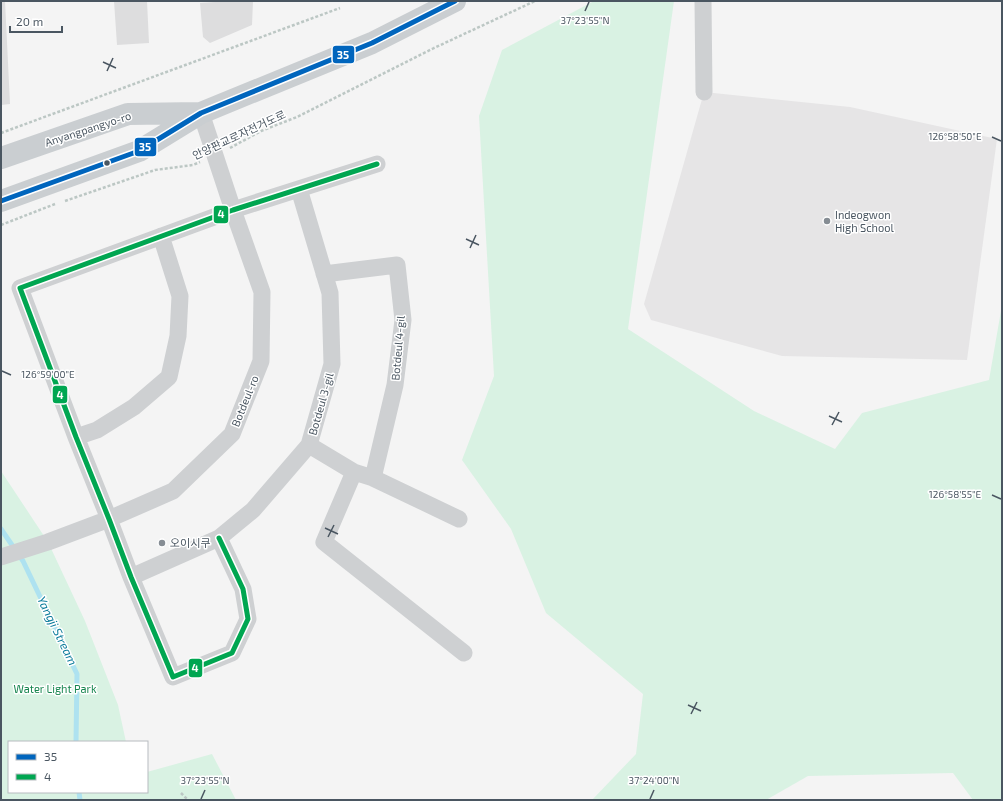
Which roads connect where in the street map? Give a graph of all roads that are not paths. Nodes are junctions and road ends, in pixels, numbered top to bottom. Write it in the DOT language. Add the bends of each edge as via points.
graph roads {
  1 [pos="455,1"];
  2 [pos="703,1"];
  3 [pos="704,92"];
  4 [pos="201,113"];
  5 [pos="1,158"];
  6 [pos="377,164"];
  7 [pos="299,189"];
  8 [pos="1,201"];
  9 [pos="233,210"];
  10 [pos="161,236"];
  11 [pos="324,274"];
  12 [pos="76,437"];
  13 [pos="309,445"];
  14 [pos="354,472"];
  15 [pos="372,478"];
  16 [pos="109,519"];
  17 [pos="459,519"];
  18 [pos="219,538"];
  19 [pos="3,556"];
  20 [pos="131,577"];
  21 [pos="464,652"];
  1 -- 4 [label="main road, Anyangpangyo-ro" via="372,43"];
  2 -- 3 [label="street"];
  4 -- 5 [label="main road, Anyangpangyo-ro" via="128,114"];
  4 -- 8 [label="main road, Anyangpangyo-ro" via="139,151"];
  4 -- 9 [label="street, Botdeul-ro"];
  6 -- 7 [label="street"];
  7 -- 9 [label="street"];
  7 -- 11 [label="street, Botdeul 3-gil"];
  9 -- 10 [label="street"];
  9 -- 16 [label="street, Botdeul-ro" via="262,292 261,361 232,434 173,491"];
  10 -- 12 [label="street" via="180,296 178,336 169,377 134,407 97,430"];
  10 -- 12 [label="street" via="20,288"];
  11 -- 13 [label="street, Botdeul 3-gil" via="330,294 332,364"];
  11 -- 15 [label="street, Botdeul 4-gil" via="397,265 402,327 395,385"];
  12 -- 16 [label="street"];
  13 -- 14 [label="street"];
  13 -- 18 [label="street, Botdeul 3-gil" via="252,510"];
  14 -- 15 [label="street"];
  14 -- 21 [label="street" via="324,542"];
  15 -- 17 [label="street"];
  16 -- 19 [label="street, Botdeul-ro"];
  16 -- 20 [label="street"];
  18 -- 20 [label="street, Botdeul 3-gil"];
  18 -- 20 [label="street" via="243,589 248,619 232,653 173,677"];
}
